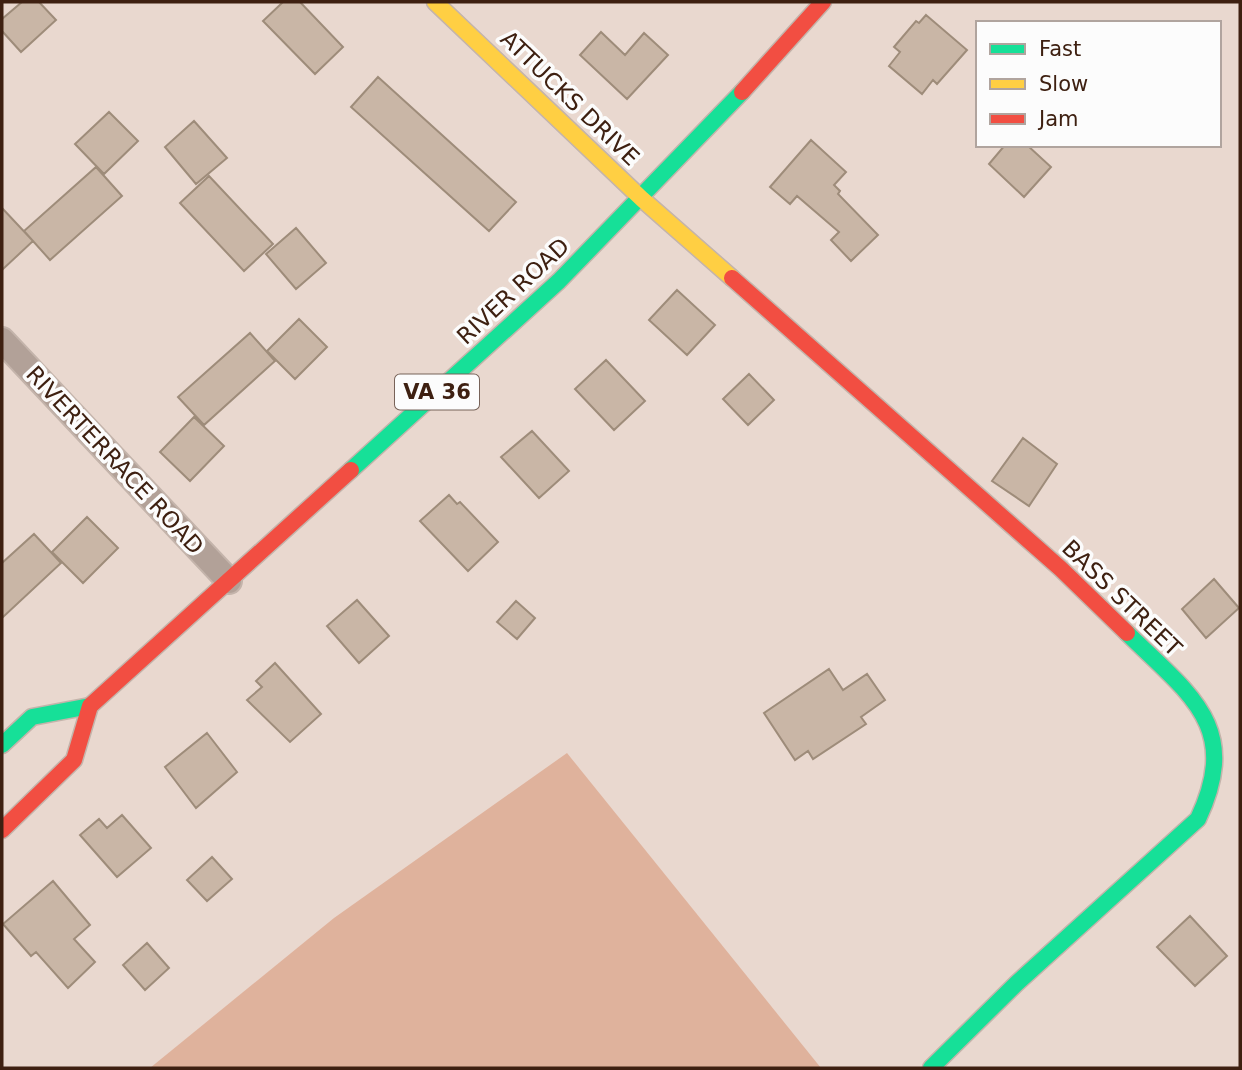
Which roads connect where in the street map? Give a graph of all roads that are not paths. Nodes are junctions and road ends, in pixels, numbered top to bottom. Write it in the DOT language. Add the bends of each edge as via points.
graph roads {
  1 [pos="435,2"];
  2 [pos="823,2"];
  3 [pos="642,199"];
  4 [pos="2,340"];
  5 [pos="229,581"];
  6 [pos="89,706"];
  7 [pos="2,745"];
  8 [pos="2,830"];
  9 [pos="931,1068"];
  1 -- 3 [label="street, ATTUCKS DRIVE"];
  2 -- 3 [label="street, RIVER ROAD / VA 36"];
  3 -- 5 [label="street, RIVER ROAD / VA 36"];
  3 -- 9 [label="street, BASS STREET" via="1060,569 1211,715 1220,739 1222,764 1215,794 1198,819 1017,983"];
  4 -- 5 [label="street, RIVERTERRACE ROAD"];
  5 -- 6 [label="street, RIVER ROAD / VA 36"];
  6 -- 7 [label="street" via="32,717"];
  6 -- 8 [label="street" via="74,760"];
}
